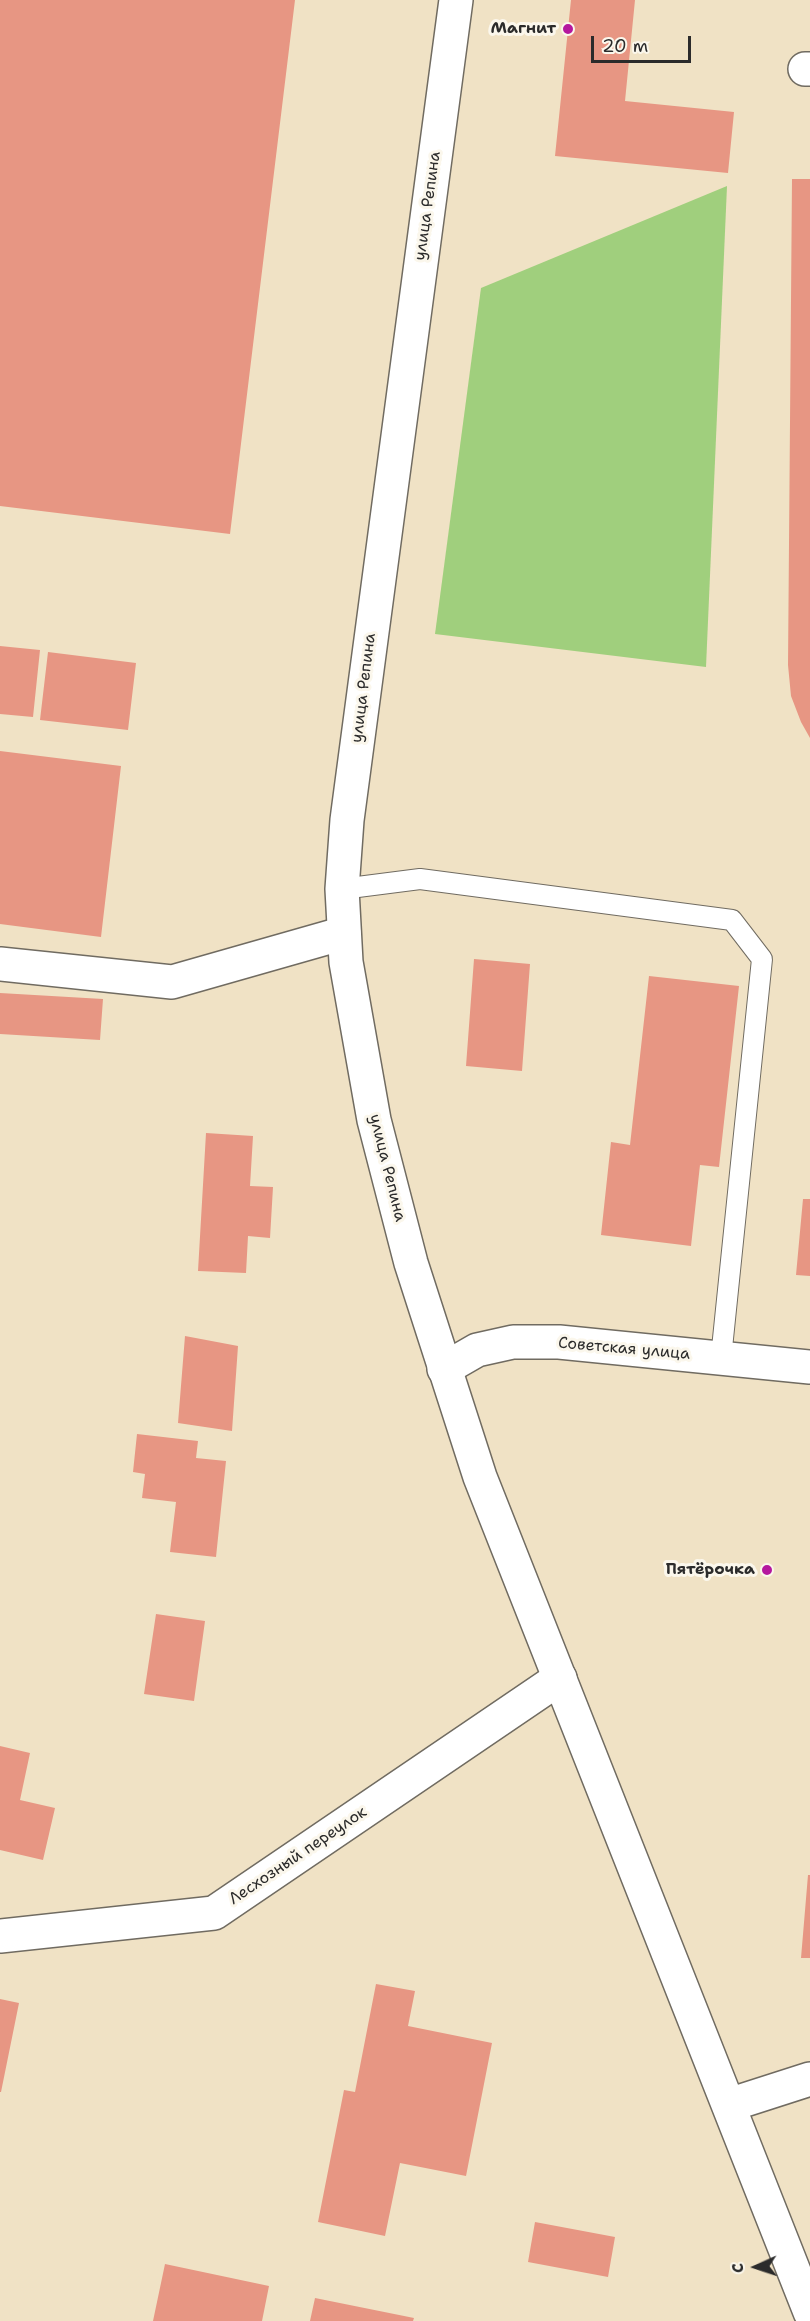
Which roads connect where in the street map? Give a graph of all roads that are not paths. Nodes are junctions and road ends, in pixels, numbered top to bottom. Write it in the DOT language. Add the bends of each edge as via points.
graph roads {
  1 [pos="456,0"];
  2 [pos="342,889"];
  3 [pos="344,933"];
  4 [pos="0,964"];
  5 [pos="721,1358"];
  6 [pos="810,1367"];
  7 [pos="444,1369"];
  8 [pos="560,1678"];
  9 [pos="0,1936"];
  10 [pos="810,2079"];
  11 [pos="729,2105"];
  12 [pos="810,2312"];
  1 -- 2 [label="main road, улица Репина" via="348,809"];
  2 -- 3 [label="main road, улица Репина"];
  2 -- 5 [label="lane" via="420,879 732,920 762,959"];
  3 -- 4 [label="main road" via="172,982"];
  3 -- 7 [label="main road, улица Репина" via="357,1036 374,1120 411,1263"];
  5 -- 6 [label="main road, Советская улица"];
  5 -- 7 [label="main road, Советская улица" via="560,1342 513,1342 477,1350"];
  7 -- 8 [label="main road, улица Репина" via="480,1477"];
  8 -- 9 [label="main road, Лесхозный переулок" via="214,1913"];
  8 -- 11 [label="main road, улица Репина"];
  10 -- 11 [label="main road"];
  11 -- 12 [label="main road, улица Репина"];
}
